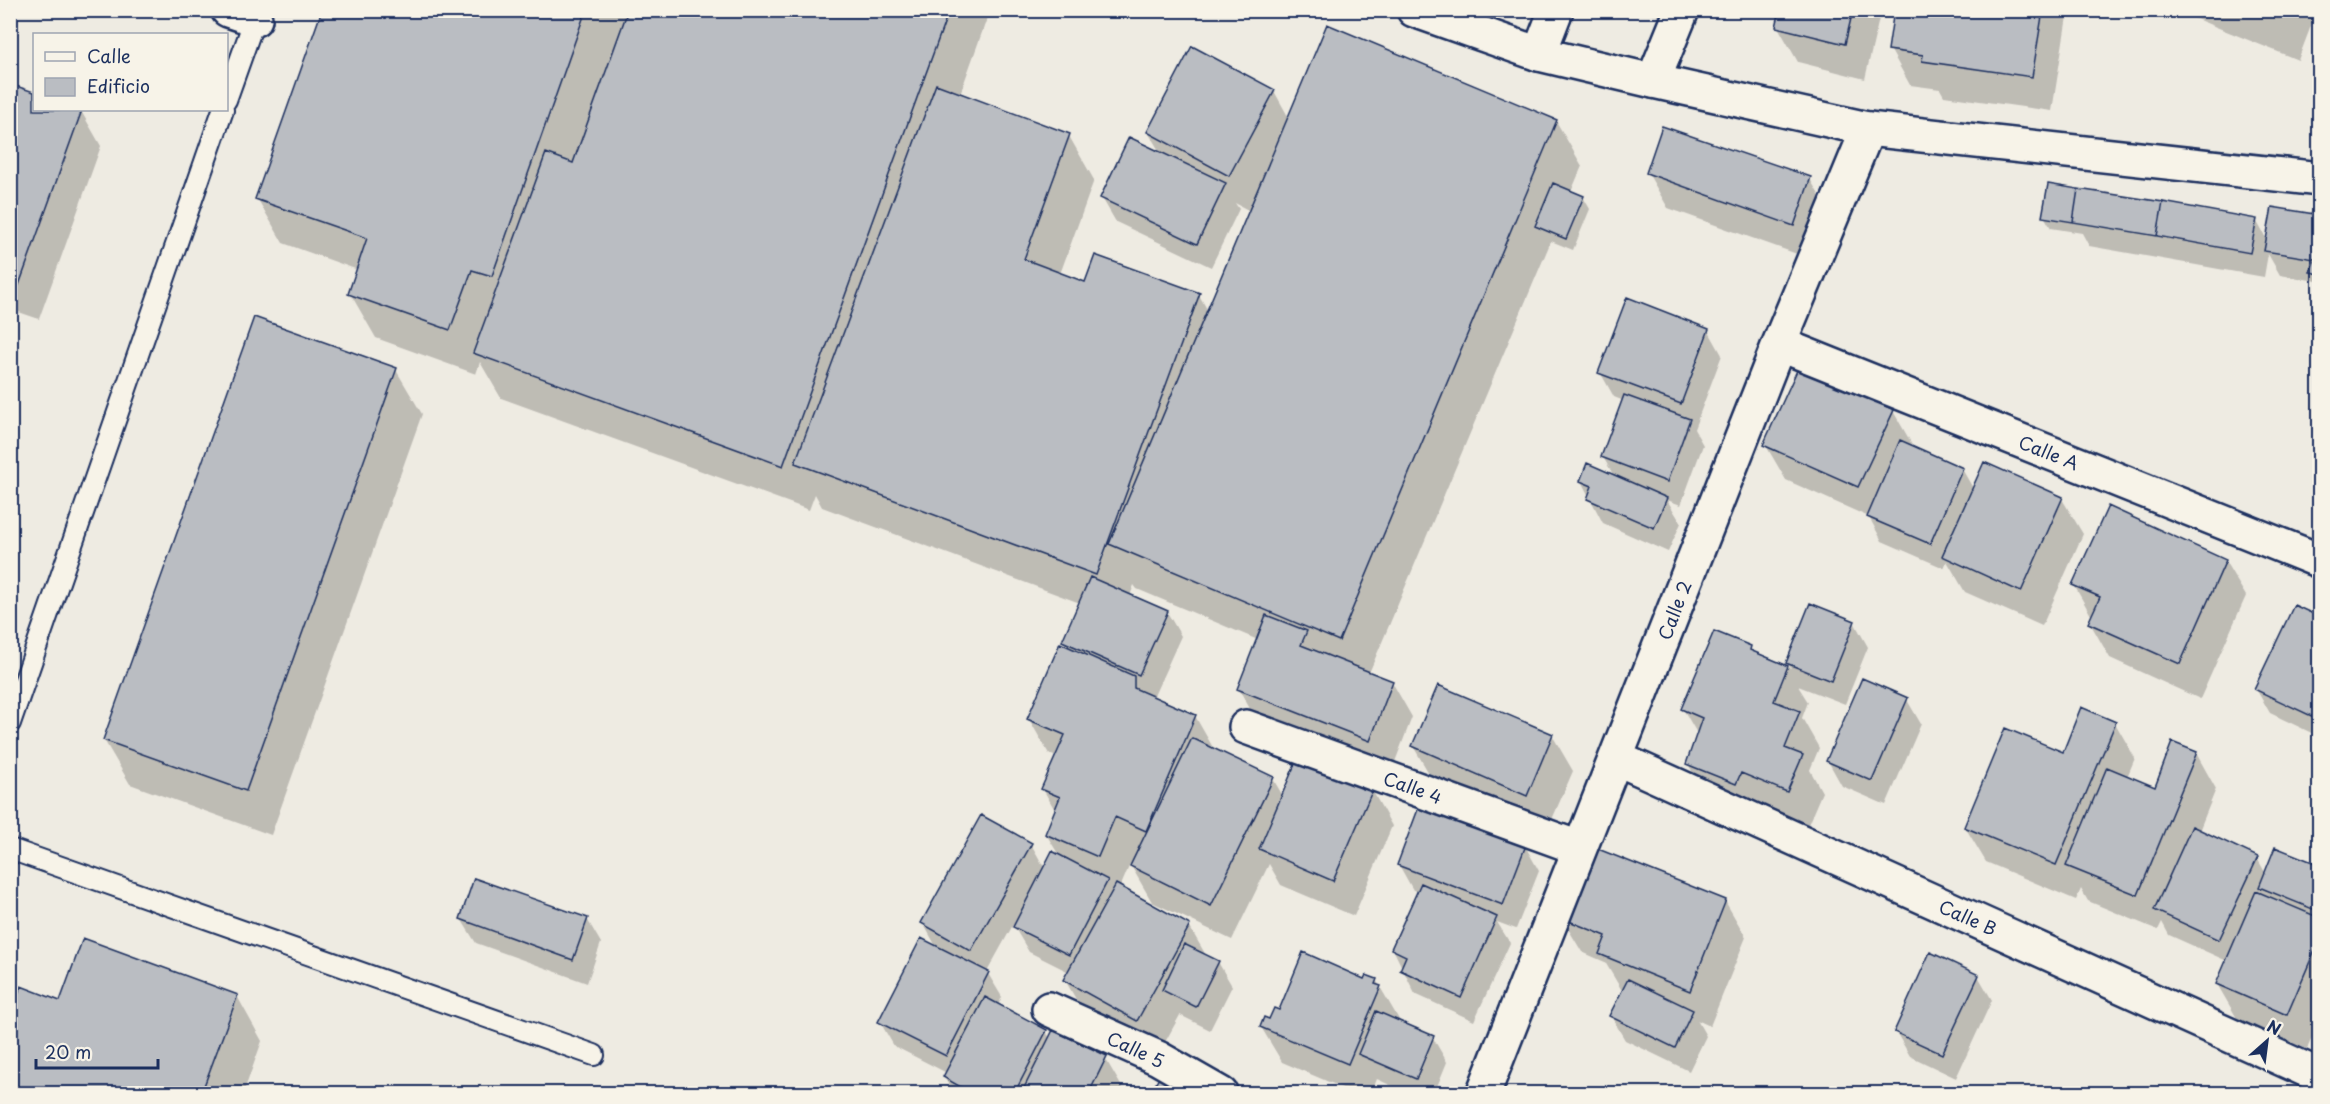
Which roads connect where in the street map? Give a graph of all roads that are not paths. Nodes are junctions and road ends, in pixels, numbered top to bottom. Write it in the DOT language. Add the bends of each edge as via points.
graph roads {
  1 [pos="1414,10"];
  2 [pos="1556,10"];
  3 [pos="1682,10"];
  4 [pos="247,13"];
  5 [pos="1539,54"];
  6 [pos="1653,81"];
  7 [pos="228,92"];
  8 [pos="223,111"];
  9 [pos="1868,129"];
  10 [pos="2319,179"];
  11 [pos="1779,344"];
  12 [pos="2319,561"];
  13 [pos="10,723"];
  14 [pos="1246,727"];
  15 [pos="1616,758"];
  16 [pos="1579,848"];
  17 [pos="10,849"];
  18 [pos="1049,1009"];
  19 [pos="594,1055"];
  20 [pos="2319,1076"];
  21 [pos="1221,1094"];
  22 [pos="1483,1094"];
  1 -- 5 [label="street"];
  2 -- 5 [label="street"];
  3 -- 6 [label="street"];
  4 -- 7 [label="lane"];
  5 -- 6 [label="street"];
  6 -- 9 [label="street"];
  8 -- 13 [label="lane"];
  9 -- 10 [label="street"];
  9 -- 11 [label="street, Calle 2"];
  11 -- 12 [label="street, Calle A"];
  11 -- 15 [label="street, Calle 2"];
  14 -- 16 [label="street, Calle 4"];
  15 -- 16 [label="street, Calle 2"];
  15 -- 20 [label="street, Calle B"];
  16 -- 22 [label="street, Calle 2"];
  17 -- 19 [label="lane"];
  18 -- 21 [label="street, Calle 5" via="1158,1058"];
}
